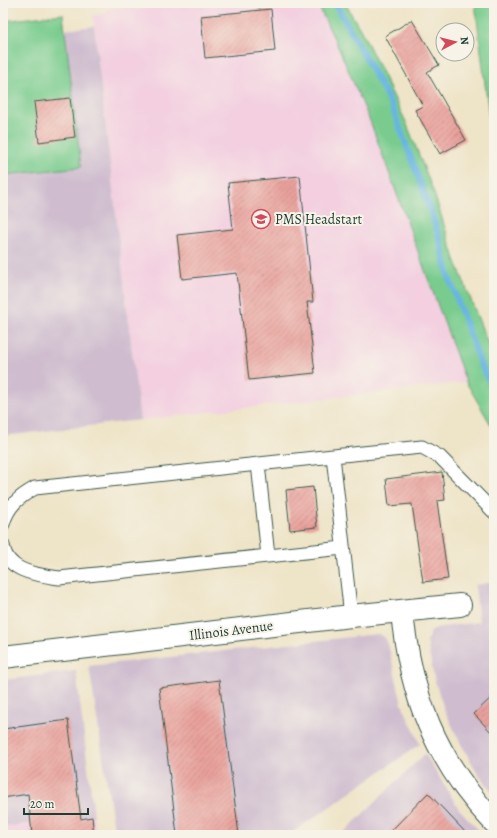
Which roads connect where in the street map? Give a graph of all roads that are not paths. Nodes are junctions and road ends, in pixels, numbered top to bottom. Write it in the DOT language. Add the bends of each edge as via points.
graph roads {
  1 [pos="333,456"];
  2 [pos="258,464"];
  3 [pos="494,512"];
  4 [pos="3,524"];
  5 [pos="3,545"];
  6 [pos="343,548"];
  7 [pos="268,556"];
  8 [pos="460,605"];
  9 [pos="402,612"];
  10 [pos="351,616"];
  11 [pos="3,657"];
  12 [pos="494,822"];
  1 -- 2 [label="lane"];
  1 -- 3 [label="lane" via="422,447 440,456"];
  1 -- 6 [label="lane"];
  2 -- 4 [label="lane" via="35,488 19,496 6,513"];
  2 -- 7 [label="lane"];
  5 -- 7 [label="lane" via="4,551 17,567 36,575 59,578"];
  6 -- 7 [label="lane"];
  6 -- 10 [label="lane"];
  8 -- 9 [label="street, Illinois Avenue"];
  9 -- 10 [label="street, Illinois Avenue"];
  9 -- 12 [label="street" via="411,673 435,740 458,779"];
  10 -- 11 [label="street, Illinois Avenue"];
}
